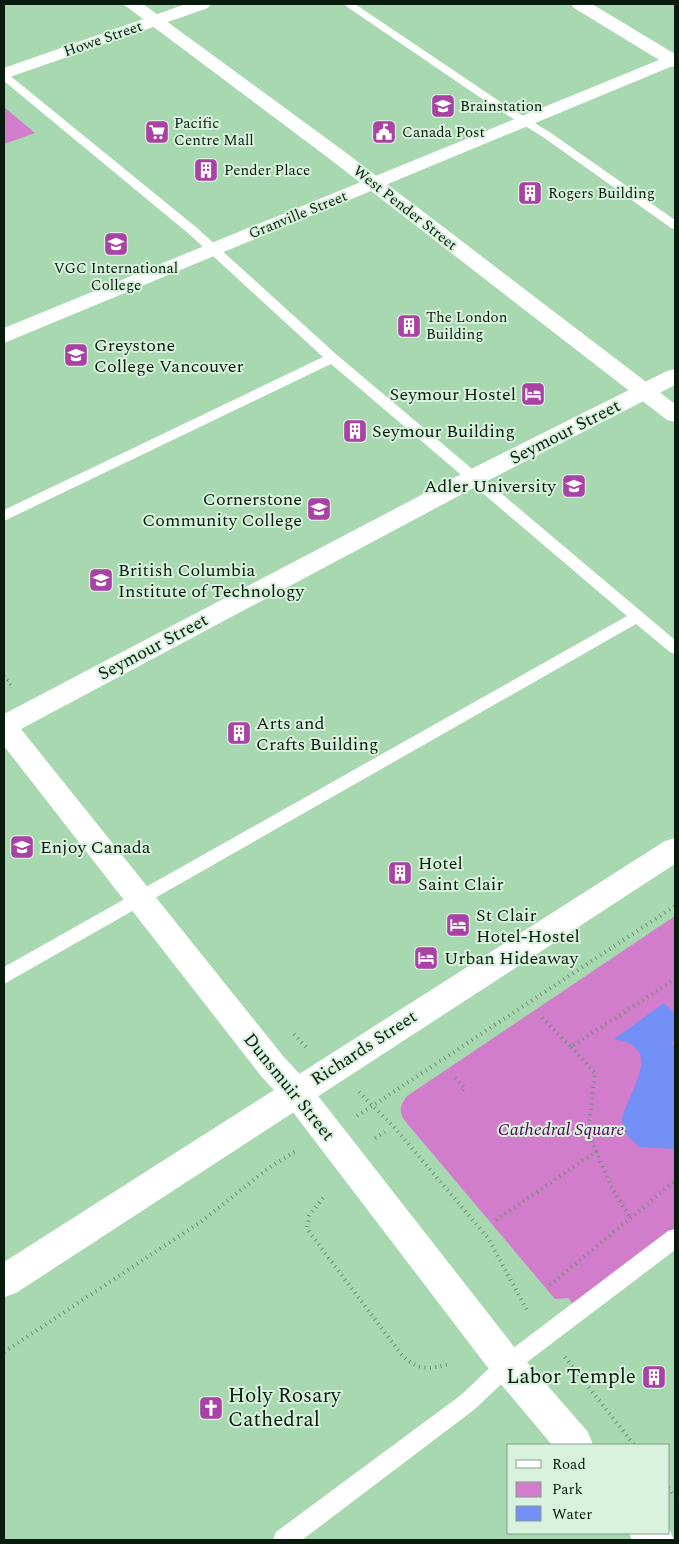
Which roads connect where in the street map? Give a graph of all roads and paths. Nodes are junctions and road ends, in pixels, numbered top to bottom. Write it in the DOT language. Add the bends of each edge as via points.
graph roads {
  1 [pos="132,4"];
  2 [pos="202,4"];
  3 [pos="348,4"];
  4 [pos="580,4"];
  5 [pos="154,21"];
  6 [pos="674,60"];
  7 [pos="4,75"];
  8 [pos="522,121"];
  9 [pos="374,184"];
  10 [pos="675,225"];
  11 [pos="214,249"];
  12 [pos="4,336"];
  13 [pos="332,358"];
  14 [pos="675,376"];
  15 [pos="644,393"];
  16 [pos="675,415"];
  17 [pos="475,477"];
  18 [pos="4,516"];
  19 [pos="638,616"];
  20 [pos="675,648"];
  21 [pos="4,726"];
  22 [pos="675,849"];
  23 [pos="140,899"];
  24 [pos="675,906"];
  25 [pos="4,976"];
  26 [pos="675,979"];
  27 [pos="542,1018"];
  28 [pos="571,1048"];
  29 [pos="455,1078"];
  30 [pos="357,1089"];
  31 [pos="297,1092"];
  32 [pos="461,1092"];
  33 [pos="373,1106"];
  34 [pos="355,1118"];
  35 [pos="597,1152"];
  36 [pos="284,1158"];
  37 [pos="675,1181"];
  38 [pos="323,1198"];
  39 [pos="630,1218"];
  40 [pos="496,1220"];
  41 [pos="675,1238"];
  42 [pos="4,1281"];
  43 [pos="550,1286"];
  44 [pos="524,1307"];
  45 [pos="4,1352"];
  46 [pos="564,1357"];
  47 [pos="451,1363"];
  48 [pos="508,1365"];
  49 [pos="574,1444"];
  50 [pos="633,1444"];
  51 [pos="284,1540"];
  1 -- 5 [label="main road, West Pender Street"];
  2 -- 5 [label="main road, Howe Street"];
  3 -- 8 [label="lane"];
  4 -- 6 [label="main road"];
  5 -- 7 [label="main road, Howe Street"];
  5 -- 9 [label="main road, West Pender Street"];
  6 -- 8 [label="main road, Granville Street"];
  7 -- 11 [label="lane"];
  8 -- 9 [label="main road, Granville Street"];
  8 -- 10 [label="lane"];
  9 -- 11 [label="main road, Granville Street"];
  9 -- 15 [label="main road, West Pender Street"];
  11 -- 12 [label="main road, Granville Street"];
  11 -- 13 [label="lane"];
  13 -- 17 [label="lane"];
  13 -- 18 [label="lane"];
  14 -- 15 [label="main road, Seymour Street"];
  15 -- 16 [label="main road, West Pender Street"];
  15 -- 17 [label="main road, Seymour Street"];
  17 -- 19 [label="lane"];
  17 -- 21 [label="main road, Seymour Street"];
  19 -- 20 [label="lane"];
  19 -- 23 [label="lane"];
  21 -- 23 [label="main road, Dunsmuir Street"];
  22 -- 31 [label="main road, Richards Street"];
  23 -- 25 [label="lane"];
  23 -- 31 [label="main road, Dunsmuir Street" via="272,1066"];
  24 -- 33 [label="path"];
  26 -- 28 [label="path"];
  27 -- 28 [label="path"];
  28 -- 35 [label="path" via="595,1073 588,1132"];
  29 -- 32 [label="path" via="465,1088"];
  30 -- 33 [label="path"];
  31 -- 42 [label="main road, Richards Street"];
  31 -- 48 [label="main road, Dunsmuir Street"];
  33 -- 34 [label="path"];
  33 -- 44 [label="path" via="488,1238"];
  35 -- 39 [label="path" via="610,1184"];
  35 -- 40 [label="path"];
  36 -- 45 [label="path" via="202,1221"];
  37 -- 39 [label="path"];
  38 -- 47 [label="path" via="308,1216 307,1229 401,1354 409,1364 431,1370"];
  39 -- 43 [label="path"];
  41 -- 48 [label="lane"];
  46 -- 50 [label="path"];
  48 -- 49 [label="main road, Dunsmuir Street"];
  48 -- 51 [label="lane" via="468,1402"];
}
